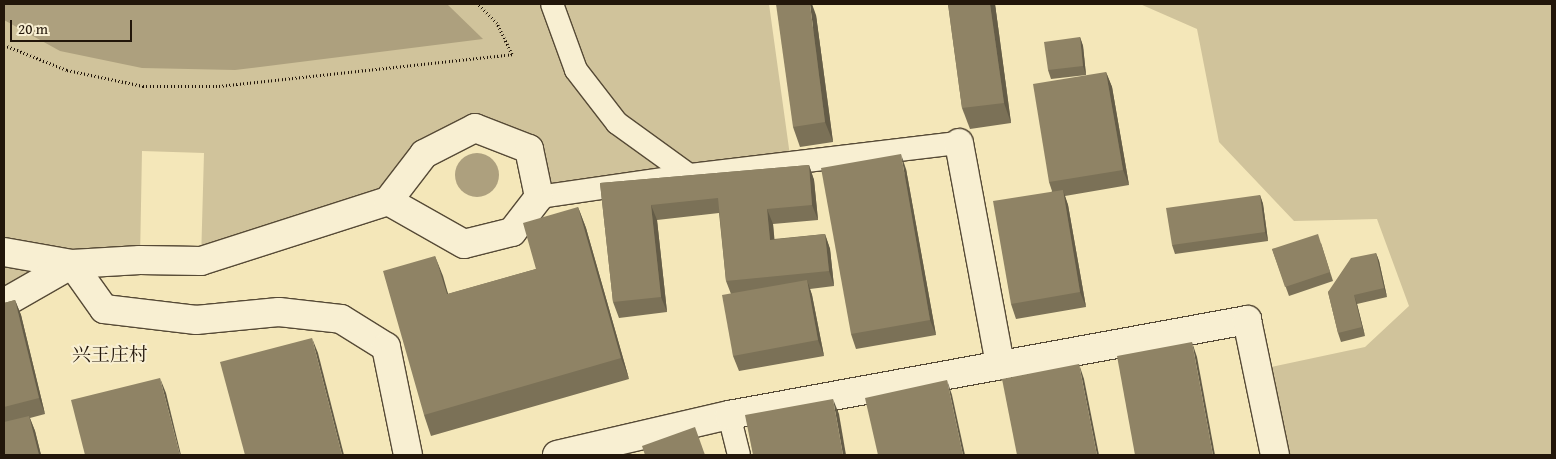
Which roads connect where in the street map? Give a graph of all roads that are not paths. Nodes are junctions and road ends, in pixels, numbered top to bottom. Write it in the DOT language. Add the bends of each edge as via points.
graph roads {
  1 [pos="552,4"];
  2 [pos="959,143"];
  3 [pos="689,175"];
  4 [pos="539,197"];
  5 [pos="388,201"];
  6 [pos="4,252"];
  7 [pos="72,264"];
  8 [pos="4,303"];
  9 [pos="1000,365"];
  10 [pos="729,415"];
  11 [pos="408,455"];
  12 [pos="557,455"];
  13 [pos="739,455"];
  14 [pos="1275,455"];
  1 -- 3 [label="lane" via="576,70 617,123"];
  2 -- 3 [label="lane"];
  2 -- 9 [label="street"];
  3 -- 4 [label="lane"];
  4 -- 5 [label="street" via="512,232 464,244"];
  4 -- 5 [label="street" via="529,149 475,128 424,154"];
  5 -- 7 [label="street" via="202,262 140,260"];
  6 -- 7 [label="street"];
  7 -- 8 [label="street"];
  7 -- 11 [label="street" via="104,309 196,320 280,312 341,319 386,347"];
  9 -- 10 [label="street"];
  9 -- 14 [label="street" via="1247,320"];
  10 -- 12 [label="street"];
  10 -- 13 [label="lane"];
}
